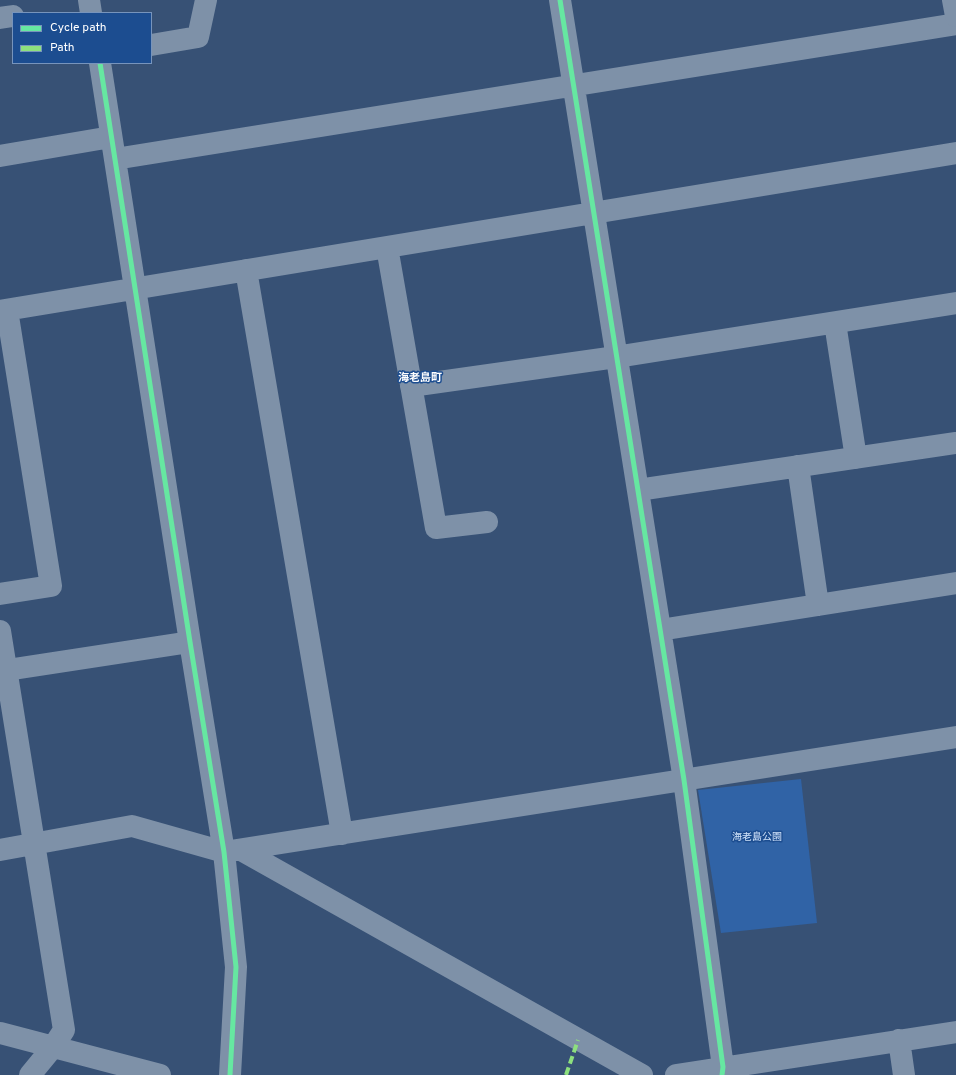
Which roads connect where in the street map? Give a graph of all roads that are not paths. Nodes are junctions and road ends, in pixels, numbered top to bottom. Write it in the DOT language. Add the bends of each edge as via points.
graph roads {
  1 [pos="89,0"];
  2 [pos="206,0"];
  3 [pos="560,0"];
  4 [pos="954,0"];
  5 [pos="91,12"];
  6 [pos="12,16"];
  7 [pos="956,16"];
  8 [pos="0,18"];
  9 [pos="956,24"];
  10 [pos="152,45"];
  11 [pos="100,64"];
  12 [pos="574,85"];
  13 [pos="111,137"];
  14 [pos="956,153"];
  15 [pos="0,156"];
  16 [pos="115,158"];
  17 [pos="594,213"];
  18 [pos="387,247"];
  19 [pos="246,270"];
  20 [pos="135,289"];
  21 [pos="956,303"];
  22 [pos="3,311"];
  23 [pos="835,323"];
  24 [pos="616,357"];
  25 [pos="411,386"];
  26 [pos="956,444"];
  27 [pos="856,458"];
  28 [pos="798,466"];
  29 [pos="638,490"];
  30 [pos="487,522"];
  31 [pos="956,583"];
  32 [pos="0,594"];
  33 [pos="818,605"];
  34 [pos="660,630"];
  35 [pos="0,631"];
  36 [pos="190,642"];
  37 [pos="7,670"];
  38 [pos="956,737"];
  39 [pos="684,780"];
  40 [pos="342,834"];
  41 [pos="34,844"];
  42 [pos="0,850"];
  43 [pos="233,851"];
  44 [pos="0,1032"];
  45 [pos="956,1032"];
  46 [pos="899,1040"];
  47 [pos="54,1047"];
  48 [pos="723,1071"];
  49 [pos="30,1075"];
  50 [pos="160,1075"];
  51 [pos="230,1075"];
  52 [pos="642,1075"];
  53 [pos="676,1075"];
  54 [pos="904,1075"];
  1 -- 5 [label="street"];
  2 -- 10 [label="street" via="198,37"];
  3 -- 12 [label="street"];
  4 -- 7 [label="street"];
  6 -- 8 [label="street"];
  9 -- 12 [label="street"];
  11 -- 13 [label="street"];
  12 -- 16 [label="street"];
  12 -- 17 [label="street"];
  13 -- 15 [label="street"];
  13 -- 16 [label="street"];
  14 -- 17 [label="street"];
  16 -- 20 [label="street"];
  17 -- 18 [label="street"];
  17 -- 24 [label="street"];
  18 -- 19 [label="street"];
  18 -- 25 [label="street"];
  19 -- 20 [label="street"];
  19 -- 40 [label="street"];
  20 -- 22 [label="street"];
  20 -- 36 [label="street"];
  21 -- 23 [label="street"];
  22 -- 32 [label="street" via="51,586"];
  23 -- 24 [label="street"];
  23 -- 27 [label="street"];
  24 -- 25 [label="street"];
  24 -- 29 [label="street"];
  25 -- 30 [label="street" via="436,528"];
  26 -- 27 [label="street"];
  27 -- 28 [label="street"];
  28 -- 29 [label="street"];
  28 -- 33 [label="street"];
  29 -- 34 [label="street"];
  31 -- 33 [label="street"];
  33 -- 34 [label="street"];
  34 -- 39 [label="street"];
  35 -- 37 [label="street"];
  36 -- 37 [label="street"];
  36 -- 43 [label="street"];
  37 -- 41 [label="street"];
  38 -- 39 [label="street"];
  39 -- 40 [label="street"];
  39 -- 48 [label="street"];
  40 -- 43 [label="street"];
  41 -- 42 [label="street"];
  41 -- 43 [label="street" via="132,826"];
  41 -- 47 [label="street" via="64,1030"];
  43 -- 51 [label="street" via="236,967"];
  43 -- 52 [label="street"];
  44 -- 47 [label="street"];
  45 -- 46 [label="street"];
  46 -- 48 [label="street"];
  46 -- 54 [label="street"];
  47 -- 49 [label="street"];
  47 -- 50 [label="street"];
  48 -- 53 [label="street"];
}
